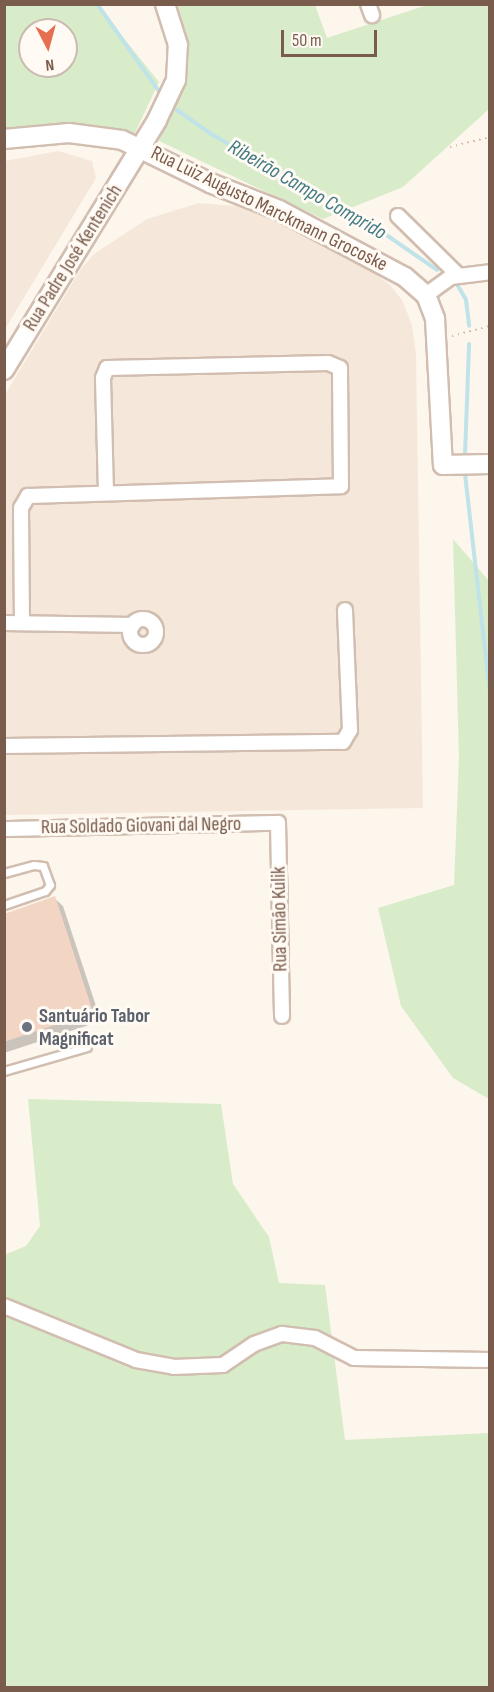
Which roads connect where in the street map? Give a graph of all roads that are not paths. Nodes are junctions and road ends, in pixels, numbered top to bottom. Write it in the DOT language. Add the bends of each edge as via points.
graph roads {
  1 [pos="165,4"];
  2 [pos="4,139"];
  3 [pos="141,147"];
  4 [pos="398,216"];
  5 [pos="489,272"];
  6 [pos="458,275"];
  7 [pos="426,295"];
  8 [pos="4,370"];
  9 [pos="489,464"];
  10 [pos="106,492"];
  11 [pos="345,610"];
  12 [pos="4,623"];
  13 [pos="22,623"];
  14 [pos="133,625"];
  15 [pos="4,746"];
  16 [pos="278,823"];
  17 [pos="4,829"];
  18 [pos="4,873"];
  19 [pos="4,905"];
  20 [pos="282,1016"];
  21 [pos="87,1047"];
  22 [pos="4,1071"];
  23 [pos="4,1306"];
  24 [pos="489,1360"];
  1 -- 3 [label="street, Rua Padre José Kentenich" via="178,45 179,68 162,112"];
  2 -- 3 [label="street, Rua Luiz Augusto Marckmann Grocoske" via="98,135"];
  3 -- 7 [label="street, Rua Luiz Augusto Marckmann Grocoske" via="374,258"];
  3 -- 8 [label="street, Rua Padre José Kentenich"];
  4 -- 6 [label="street"];
  5 -- 6 [label="street"];
  6 -- 7 [label="street"];
  7 -- 9 [label="street" via="434,313 443,465"];
  10 -- 10 [label="street" via="103,378 107,368 328,363 340,368 341,486"];
  10 -- 13 [label="street" via="34,494 23,501"];
  11 -- 15 [label="street" via="350,730 343,742"];
  12 -- 13 [label="street"];
  13 -- 14 [label="street"];
  16 -- 17 [label="street, Rua Soldado Giovani dal Negro"];
  16 -- 20 [label="street, Rua Simão Kulik"];
  18 -- 19 [label="lane" via="34,865 43,867 50,885 45,891"];
  21 -- 22 [label="lane"];
  23 -- 24 [label="street" via="136,1360 174,1367 222,1365 254,1344 282,1334 315,1338 354,1358"];
}
